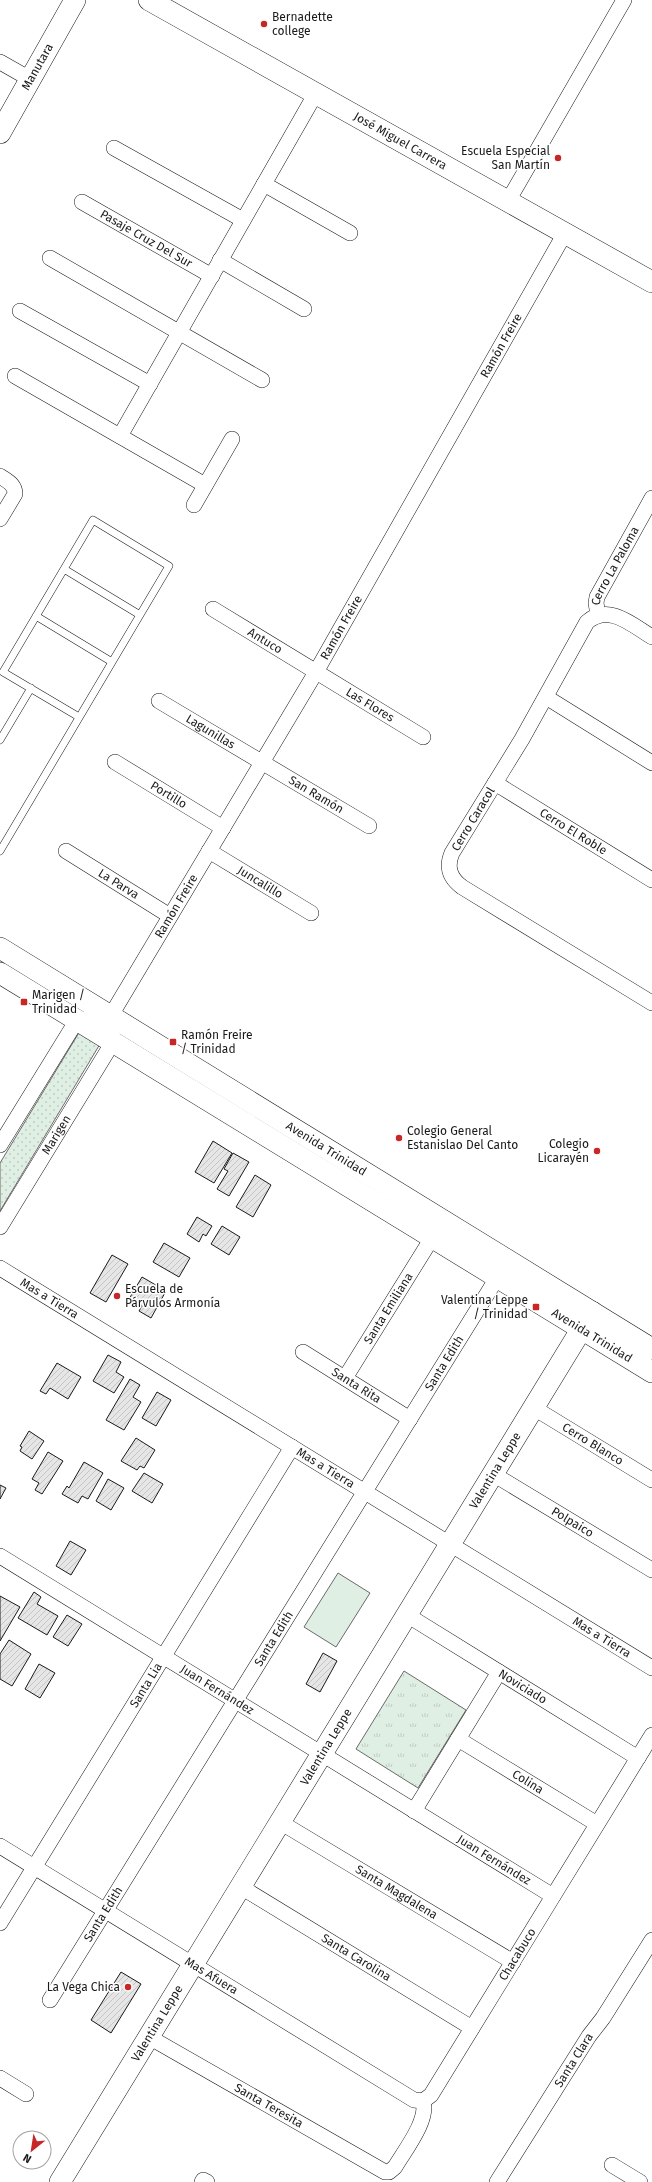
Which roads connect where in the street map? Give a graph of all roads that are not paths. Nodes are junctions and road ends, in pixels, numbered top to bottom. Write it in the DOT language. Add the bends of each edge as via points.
graph roads {
  1 [pos="75,0"];
  2 [pos="149,0"];
  3 [pos="624,0"];
  4 [pos="0,62"];
  5 [pos="30,79"];
  6 [pos="316,93"];
  7 [pos="0,133"];
  8 [pos="114,148"];
  9 [pos="264,184"];
  10 [pos="508,201"];
  11 [pos="82,202"];
  12 [pos="243,220"];
  13 [pos="350,233"];
  14 [pos="565,233"];
  15 [pos="50,258"];
  16 [pos="220,260"];
  17 [pos="212,276"];
  18 [pos="652,282"];
  19 [pos="304,309"];
  20 [pos="20,311"];
  21 [pos="179,333"];
  22 [pos="15,376"];
  23 [pos="262,380"];
  24 [pos="150,384"];
  25 [pos="120,436"];
  26 [pos="232,438"];
  27 [pos="0,476"];
  28 [pos="205,485"];
  29 [pos="652,498"];
  30 [pos="194,505"];
  31 [pos="0,519"];
  32 [pos="64,569"];
  33 [pos="213,609"];
  34 [pos="140,615"];
  35 [pos="598,615"];
  36 [pos="36,616"];
  37 [pos="652,637"];
  38 [pos="112,662"];
  39 [pos="316,672"];
  40 [pos="31,688"];
  41 [pos="546,697"];
  42 [pos="160,701"];
  43 [pos="79,717"];
  44 [pos="424,737"];
  45 [pos="0,740"];
  46 [pos="263,761"];
  47 [pos="115,762"];
  48 [pos="652,763"];
  49 [pos="495,783"];
  50 [pos="369,826"];
  51 [pos="223,828"];
  52 [pos="0,850"];
  53 [pos="209,851"];
  54 [pos="66,852"];
  55 [pos="652,880"];
  56 [pos="311,913"];
  57 [pos="170,916"];
  58 [pos="0,948"];
  59 [pos="0,973"];
  60 [pos="652,1003"];
  61 [pos="110,1017"];
  62 [pos="77,1020"];
  63 [pos="113,1042"];
  64 [pos="0,1145"];
  65 [pos="0,1227"];
  66 [pos="432,1238"];
  67 [pos="0,1268"];
  68 [pos="498,1278"];
  69 [pos="587,1321"];
  70 [pos="652,1349"];
  71 [pos="302,1352"];
  72 [pos="652,1372"];
  73 [pos="345,1378"];
  74 [pos="534,1408"];
  75 [pos="410,1419"];
  76 [pos="292,1447"];
  77 [pos="493,1474"];
  78 [pos="652,1480"];
  79 [pos="365,1492"];
  80 [pos="450,1544"];
  81 [pos="0,1556"];
  82 [pos="652,1570"];
  83 [pos="407,1615"];
  84 [pos="163,1657"];
  85 [pos="652,1668"];
  86 [pos="499,1672"];
  87 [pos="235,1701"];
  88 [pos="652,1735"];
  89 [pos="458,1739"];
  90 [pos="322,1754"];
  91 [pos="638,1758"];
  92 [pos="414,1811"];
  93 [pos="280,1822"];
  94 [pos="597,1824"];
  95 [pos="0,1846"];
  96 [pos="34,1867"];
  97 [pos="241,1887"];
  98 [pos="553,1896"];
  99 [pos="105,1911"];
  100 [pos="0,1923"];
  101 [pos="652,1940"];
  102 [pos="513,1962"];
  103 [pos="193,1964"];
  104 [pos="50,2000"];
  105 [pos="472,2028"];
  106 [pos="149,2037"];
  107 [pos="0,2078"];
  108 [pos="26,2094"];
  109 [pos="423,2102"];
  110 [pos="612,2165"];
  111 [pos="60,2182"];
  112 [pos="497,2182"];
  113 [pos="640,2182"];
  1 -- 5 [label="main road, Manutara"];
  2 -- 6 [label="main road, José Miguel Carrera"];
  3 -- 10 [label="street"];
  4 -- 5 [label="street"];
  5 -- 7 [label="main road, Manutara"];
  6 -- 9 [label="street"];
  6 -- 10 [label="main road, José Miguel Carrera"];
  8 -- 12 [label="street"];
  9 -- 12 [label="street"];
  9 -- 13 [label="street"];
  10 -- 14 [label="main road, José Miguel Carrera"];
  11 -- 17 [label="street, Pasaje Cruz Del Sur"];
  12 -- 16 [label="street"];
  14 -- 18 [label="main road, José Miguel Carrera"];
  14 -- 39 [label="street, Ramón Freire"];
  15 -- 21 [label="street"];
  16 -- 17 [label="street"];
  16 -- 19 [label="street"];
  17 -- 21 [label="street"];
  20 -- 24 [label="street"];
  21 -- 23 [label="street"];
  21 -- 24 [label="street"];
  22 -- 25 [label="street"];
  24 -- 25 [label="street"];
  25 -- 28 [label="street"];
  26 -- 28 [label="street"];
  27 -- 31 [label="street" via="10,483 15,494"];
  28 -- 30 [label="street"];
  29 -- 35 [label="street, Cerro La Paloma" via="597,597"];
  32 -- 34 [label="lane"];
  32 -- 34 [label="lane" via="93,520 169,566"];
  32 -- 36 [label="lane"];
  33 -- 39 [label="street, Antuco"];
  34 -- 38 [label="lane"];
  35 -- 37 [label="street" via="616,615"];
  35 -- 41 [label="street, Cerro Caracol" via="587,622"];
  36 -- 38 [label="lane"];
  36 -- 40 [label="lane" via="3,672"];
  38 -- 43 [label="lane"];
  39 -- 44 [label="street, Las Flores"];
  39 -- 46 [label="street, Ramón Freire"];
  40 -- 43 [label="lane"];
  40 -- 45 [label="lane"];
  41 -- 48 [label="street"];
  41 -- 49 [label="street, Cerro Caracol"];
  42 -- 46 [label="street, Lagunillas"];
  43 -- 52 [label="lane"];
  46 -- 50 [label="street, San Ramón"];
  46 -- 51 [label="street, Ramón Freire"];
  47 -- 51 [label="street, Portillo"];
  49 -- 55 [label="street, Cerro El Roble"];
  49 -- 60 [label="street, Cerro Caracol" via="452,853 449,865 452,877 462,887"];
  51 -- 53 [label="street, Ramón Freire"];
  53 -- 56 [label="street, Juncalillo"];
  53 -- 57 [label="street, Ramón Freire"];
  54 -- 57 [label="street, La Parva"];
  57 -- 61 [label="street, Ramón Freire"];
  58 -- 61 [label="main road, Avenida Trinidad"];
  59 -- 62 [label="main road, Avenida Trinidad"];
  61 -- 62 [label="street"];
  61 -- 63 [label="street"];
  61 -- 69 [label="main road, Avenida Trinidad"];
  62 -- 63 [label="main road, Avenida Trinidad"];
  62 -- 64 [label="street"];
  63 -- 65 [label="street, Marigen"];
  63 -- 66 [label="main road, Avenida Trinidad"];
  66 -- 68 [label="main road, Avenida Trinidad"];
  66 -- 73 [label="street, Santa Emiliana"];
  67 -- 76 [label="street, Mas a Tierra"];
  68 -- 69 [label="main road, Avenida Trinidad"];
  68 -- 75 [label="street, Santa Edith"];
  69 -- 70 [label="main road, Avenida Trinidad"];
  69 -- 72 [label="main road, Avenida Trinidad"];
  69 -- 74 [label="main road, Valentina Leppe"];
  71 -- 73 [label="street, Santa Rita"];
  73 -- 75 [label="street, Santa Rita"];
  74 -- 77 [label="main road, Valentina Leppe"];
  74 -- 78 [label="street, Cerro Blanco"];
  75 -- 79 [label="street, Santa Edith"];
  76 -- 79 [label="street, Mas a Tierra"];
  76 -- 84 [label="street, Santa Lia"];
  77 -- 80 [label="main road, Valentina Leppe"];
  77 -- 82 [label="street, Polpaico"];
  79 -- 80 [label="street, Mas a Tierra"];
  79 -- 87 [label="street, Santa Edith"];
  80 -- 83 [label="main road, Valentina Leppe"];
  80 -- 85 [label="street, Mas a Tierra"];
  81 -- 84 [label="street, Juan Fernández"];
  83 -- 86 [label="street, Noviciado"];
  83 -- 90 [label="main road, Valentina Leppe"];
  84 -- 87 [label="street, Juan Fernández"];
  84 -- 96 [label="street, Santa Lia"];
  86 -- 89 [label="street"];
  86 -- 91 [label="street, Noviciado"];
  87 -- 90 [label="street, Juan Fernández"];
  87 -- 99 [label="street, Santa Edith"];
  88 -- 91 [label="street, Chacabuco"];
  89 -- 92 [label="street"];
  89 -- 94 [label="street, Colina"];
  90 -- 92 [label="street, Juan Fernández"];
  90 -- 93 [label="main road, Valentina Leppe"];
  91 -- 94 [label="street, Chacabuco"];
  92 -- 98 [label="street, Juan Fernández"];
  93 -- 97 [label="main road, Valentina Leppe"];
  93 -- 102 [label="street, Santa Magdalena"];
  94 -- 98 [label="street, Chacabuco"];
  95 -- 96 [label="street, Mas Afuera"];
  96 -- 99 [label="street, Mas Afuera"];
  96 -- 100 [label="street, Santa Lia"];
  97 -- 103 [label="main road, Valentina Leppe"];
  97 -- 105 [label="street, Santa Carolina"];
  98 -- 102 [label="street, Chacabuco"];
  99 -- 103 [label="street, Mas Afuera"];
  99 -- 104 [label="street, Santa Edith"];
  101 -- 112 [label="street, Santa Clara"];
  102 -- 105 [label="street, Chacabuco"];
  103 -- 106 [label="main road, Valentina Leppe"];
  103 -- 109 [label="street, Mas Afuera" via="414,2100"];
  105 -- 109 [label="street, Chacabuco" via="431,2095"];
  106 -- 109 [label="street, Santa Teresita" via="382,2172 389,2172 396,2167 424,2117"];
  106 -- 111 [label="main road, Valentina Leppe"];
  107 -- 108 [label="street"];
  110 -- 113 [label="street"];
}
